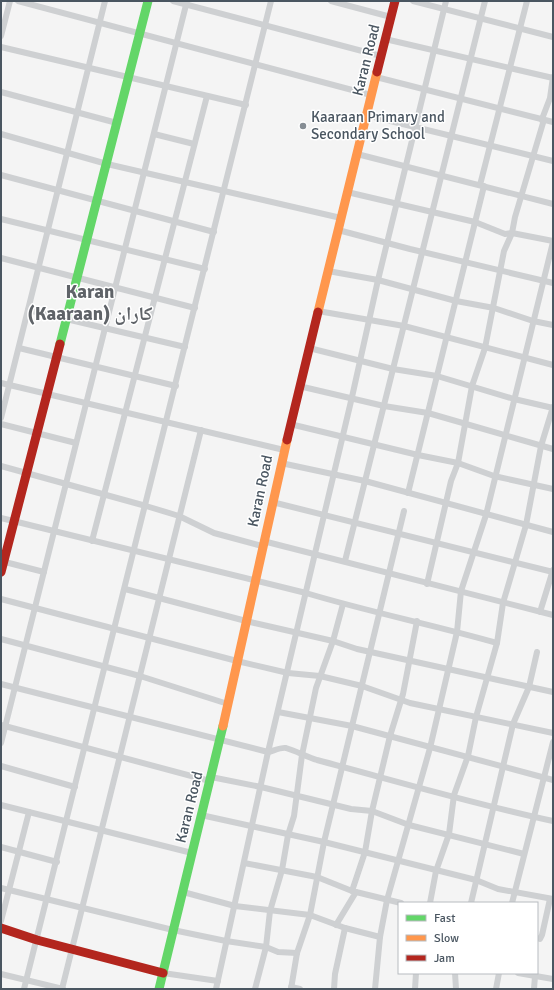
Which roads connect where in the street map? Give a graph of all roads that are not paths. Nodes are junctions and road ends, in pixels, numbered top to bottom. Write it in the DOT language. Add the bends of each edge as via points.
graph roads {
  1 [pos="10,1"];
  2 [pos="18,1"];
  3 [pos="105,1"];
  4 [pos="148,1"];
  5 [pos="173,1"];
  6 [pos="271,1"];
  7 [pos="331,1"];
  8 [pos="395,1"];
  9 [pos="413,1"];
  10 [pos="446,1"];
  11 [pos="485,1"];
  12 [pos="527,1"];
  13 [pos="187,3"];
  14 [pos="444,9"];
  15 [pos="391,17"];
  16 [pos="481,18"];
  17 [pos="100,22"];
  18 [pos="265,25"];
  19 [pos="521,29"];
  20 [pos="140,33"];
  21 [pos="1,36"];
  22 [pos="553,37"];
  23 [pos="385,39"];
  24 [pos="177,43"];
  25 [pos="1,47"];
  26 [pos="434,50"];
  27 [pos="381,56"];
  28 [pos="471,58"];
  29 [pos="256,64"];
  30 [pos="88,67"];
  31 [pos="510,68"];
  32 [pos="129,77"];
  33 [pos="376,77"];
  34 [pos="553,78"];
  35 [pos="166,86"];
  36 [pos="424,89"];
  37 [pos="1,92"];
  38 [pos="371,95"];
  39 [pos="207,96"];
  40 [pos="461,99"];
  41 [pos="246,105"];
  42 [pos="500,109"];
  43 [pos="77,113"];
  44 [pos="366,115"];
  45 [pos="542,119"];
  46 [pos="553,122"];
  47 [pos="117,124"];
  48 [pos="415,127"];
  49 [pos="1,134"];
  50 [pos="154,134"];
  51 [pos="451,136"];
  52 [pos="194,144"];
  53 [pos="490,146"];
  54 [pos="67,152"];
  55 [pos="357,154"];
  56 [pos="533,157"];
  57 [pos="553,161"];
  58 [pos="107,164"];
  59 [pos="406,166"];
  60 [pos="144,172"];
  61 [pos="1,175"];
  62 [pos="442,175"];
  63 [pos="185,182"];
  64 [pos="482,186"];
  65 [pos="58,190"];
  66 [pos="224,191"];
  67 [pos="347,192"];
  68 [pos="521,196"];
  69 [pos="97,200"];
  70 [pos="397,204"];
  71 [pos="553,204"];
  72 [pos="135,210"];
  73 [pos="432,212"];
  74 [pos="341,218"];
  75 [pos="1,219"];
  76 [pos="174,221"];
  77 [pos="475,222"];
  78 [pos="48,230"];
  79 [pos="338,230"];
  80 [pos="214,232"];
  81 [pos="512,233"];
  82 [pos="87,240"];
  83 [pos="553,241"];
  84 [pos="387,242"];
  85 [pos="125,250"];
  86 [pos="423,251"];
  87 [pos="1,258"];
  88 [pos="165,260"];
  89 [pos="465,261"];
  90 [pos="39,268"];
  91 [pos="205,269"];
  92 [pos="500,270"];
  93 [pos="328,271"];
  94 [pos="77,278"];
  95 [pos="378,280"];
  96 [pos="544,281"];
  97 [pos="553,283"];
  98 [pos="115,288"];
  99 [pos="413,288"];
  100 [pos="155,298"];
  101 [pos="456,300"];
  102 [pos="195,308"];
  103 [pos="494,308"];
  104 [pos="28,310"];
  105 [pos="318,311"];
  106 [pos="67,319"];
  107 [pos="369,319"];
  108 [pos="533,321"];
  109 [pos="553,325"];
  110 [pos="404,326"];
  111 [pos="105,328"];
  112 [pos="145,337"];
  113 [pos="447,338"];
  114 [pos="185,347"];
  115 [pos="19,348"];
  116 [pos="309,348"];
  117 [pos="485,348"];
  118 [pos="57,357"];
  119 [pos="525,358"];
  120 [pos="361,360"];
  121 [pos="553,365"];
  122 [pos="96,366"];
  123 [pos="393,369"];
  124 [pos="135,376"];
  125 [pos="437,376"];
  126 [pos="1,383"];
  127 [pos="9,385"];
  128 [pos="176,386"];
  129 [pos="299,386"];
  130 [pos="472,386"];
  131 [pos="47,394"];
  132 [pos="352,398"];
  133 [pos="514,399"];
  134 [pos="86,403"];
  135 [pos="384,406"];
  136 [pos="553,408"];
  137 [pos="125,412"];
  138 [pos="428,413"];
  139 [pos="1,418"];
  140 [pos="166,422"];
  141 [pos="466,423"];
  142 [pos="1,424"];
  143 [pos="290,424"];
  144 [pos="201,430"];
  145 [pos="37,433"];
  146 [pos="505,436"];
  147 [pos="343,437"];
  148 [pos="76,443"];
  149 [pos="374,444"];
  150 [pos="541,446"];
  151 [pos="553,449"];
  152 [pos="284,450"];
  153 [pos="418,455"];
  154 [pos="458,463"];
  155 [pos="280,464"];
  156 [pos="1,466"];
  157 [pos="27,473"];
  158 [pos="333,475"];
  159 [pos="494,476"];
  160 [pos="365,481"];
  161 [pos="66,484"];
  162 [pos="535,484"];
  163 [pos="553,489"];
  164 [pos="408,493"];
  165 [pos="104,494"];
  166 [pos="272,502"];
  167 [pos="447,503"];
  168 [pos="146,506"];
  169 [pos="404,511"];
  170 [pos="486,515"];
  171 [pos="179,516"];
  172 [pos="324,516"];
  173 [pos="1,518"];
  174 [pos="14,522"];
  175 [pos="355,522"];
  176 [pos="526,525"];
  177 [pos="54,532"];
  178 [pos="553,532"];
  179 [pos="399,534"];
  180 [pos="92,541"];
  181 [pos="438,542"];
  182 [pos="263,544"];
  183 [pos="473,551"];
  184 [pos="134,552"];
  185 [pos="315,555"];
  186 [pos="168,560"];
  187 [pos="2,561"];
  188 [pos="345,562"];
  189 [pos="516,562"];
  190 [pos="553,571"];
  191 [pos="1,572"];
  192 [pos="44,572"];
  193 [pos="389,573"];
  194 [pos="255,581"];
  195 [pos="427,584"];
  196 [pos="125,590"];
  197 [pos="461,591"];
  198 [pos="306,593"];
  199 [pos="159,598"];
  200 [pos="1,599"];
  201 [pos="504,602"];
  202 [pos="342,604"];
  203 [pos="35,608"];
  204 [pos="380,612"];
  205 [pos="540,612"];
  206 [pos="553,615"];
  207 [pos="246,621"];
  208 [pos="417,621"];
  209 [pos="115,629"];
  210 [pos="297,632"];
  211 [pos="457,632"];
  212 [pos="149,638"];
  213 [pos="1,639"];
  214 [pos="333,641"];
  215 [pos="497,643"];
  216 [pos="25,645"];
  217 [pos="370,651"];
  218 [pos="536,652"];
  219 [pos="237,661"];
  220 [pos="409,661"];
  221 [pos="105,667"];
  222 [pos="448,670"];
  223 [pos="288,673"];
  224 [pos="140,676"];
  225 [pos="320,676"];
  226 [pos="488,679"];
  227 [pos="1,684"];
  228 [pos="362,686"];
  229 [pos="529,686"];
  230 [pos="15,687"];
  231 [pos="553,692"];
  232 [pos="401,698"];
  233 [pos="228,704"];
  234 [pos="95,708"];
  235 [pos="438,709"];
  236 [pos="278,712"];
  237 [pos="129,717"];
  238 [pos="476,717"];
  239 [pos="309,719"];
  240 [pos="514,724"];
  241 [pos="3,725"];
  242 [pos="352,726"];
  243 [pos="553,733"];
  244 [pos="390,736"];
  245 [pos="220,740"];
  246 [pos="553,742"];
  247 [pos="1,743"];
  248 [pos="85,747"];
  249 [pos="430,748"];
  250 [pos="268,752"];
  251 [pos="302,755"];
  252 [pos="468,756"];
  253 [pos="120,757"];
  254 [pos="1,766"];
  255 [pos="342,766"];
  256 [pos="505,766"];
  257 [pos="380,777"];
  258 [pos="543,777"];
  259 [pos="210,779"];
  260 [pos="553,780"];
  261 [pos="261,786"];
  262 [pos="75,787"];
  263 [pos="420,787"];
  264 [pos="297,795"];
  265 [pos="454,795"];
  266 [pos="333,803"];
  267 [pos="1,805"];
  268 [pos="495,808"];
  269 [pos="372,810"];
  270 [pos="29,812"];
  271 [pos="202,815"];
  272 [pos="534,817"];
  273 [pos="553,821"];
  274 [pos="67,822"];
  275 [pos="252,825"];
  276 [pos="409,825"];
  277 [pos="101,830"];
  278 [pos="448,834"];
  279 [pos="288,835"];
  280 [pos="324,842"];
  281 [pos="486,844"];
  282 [pos="1,847"];
  283 [pos="19,852"];
  284 [pos="365,852"];
  285 [pos="192,853"];
  286 [pos="524,854"];
  287 [pos="57,862"];
  288 [pos="399,862"];
  289 [pos="244,863"];
  290 [pos="282,870"];
  291 [pos="436,871"];
  292 [pos="317,877"];
  293 [pos="476,880"];
  294 [pos="1,888"];
  295 [pos="9,890"];
  296 [pos="354,891"];
  297 [pos="183,892"];
  298 [pos="515,892"];
  299 [pos="552,899"];
  300 [pos="47,900"];
  301 [pos="387,900"];
  302 [pos="398,902"];
  303 [pos="430,902"];
  304 [pos="472,902"];
  305 [pos="512,902"];
  306 [pos="235,906"];
  307 [pos="82,908"];
  308 [pos="270,911"];
  309 [pos="310,915"];
  310 [pos="1,921"];
  311 [pos="336,925"];
  312 [pos="1,928"];
  313 [pos="344,928"];
  314 [pos="173,930"];
  315 [pos="380,937"];
  316 [pos="538,938"];
  317 [pos="37,940"];
  318 [pos="226,941"];
  319 [pos="266,947"];
  320 [pos="72,949"];
  321 [pos="297,953"];
  322 [pos="163,973"];
  323 [pos="1,974"];
  324 [pos="416,974"];
  325 [pos="455,974"];
  326 [pos="499,974"];
  327 [pos="524,974"];
  328 [pos="535,976"];
  329 [pos="553,979"];
  330 [pos="26,980"];
  331 [pos="218,981"];
  332 [pos="291,988"];
  333 [pos="24,989"];
  334 [pos="62,989"];
  335 [pos="159,989"];
  336 [pos="216,989"];
  337 [pos="255,989"];
  338 [pos="300,989"];
  339 [pos="334,989"];
  340 [pos="375,989"];
  341 [pos="415,989"];
  342 [pos="456,989"];
  343 [pos="496,989"];
  344 [pos="534,989"];
  1 -- 21 [label="street"];
  2 -- 17 [label="street"];
  3 -- 17 [label="street"];
  4 -- 20 [label="street"];
  5 -- 13 [label="street"];
  6 -- 18 [label="street"];
  7 -- 15 [label="street"];
  8 -- 15 [label="street, Karan Road"];
  9 -- 14 [label="street"];
  10 -- 14 [label="street"];
  11 -- 16 [label="street"];
  12 -- 19 [label="street"];
  13 -- 18 [label="street"];
  13 -- 24 [label="street"];
  14 -- 16 [label="street"];
  14 -- 26 [label="street"];
  15 -- 23 [label="street, Karan Road"];
  16 -- 19 [label="street"];
  16 -- 28 [label="street"];
  17 -- 20 [label="street"];
  17 -- 30 [label="street"];
  18 -- 27 [label="street"];
  18 -- 29 [label="street"];
  19 -- 22 [label="street"];
  19 -- 31 [label="street"];
  20 -- 24 [label="street"];
  20 -- 32 [label="street"];
  23 -- 26 [label="street"];
  23 -- 27 [label="street, Karan Road"];
  24 -- 29 [label="street"];
  24 -- 35 [label="street"];
  25 -- 30 [label="street"];
  26 -- 28 [label="street"];
  26 -- 36 [label="street"];
  27 -- 33 [label="street, Karan Road"];
  28 -- 31 [label="street"];
  28 -- 40 [label="street"];
  29 -- 38 [label="street"];
  29 -- 41 [label="street"];
  30 -- 32 [label="street"];
  30 -- 43 [label="street"];
  31 -- 34 [label="street"];
  31 -- 42 [label="street"];
  32 -- 35 [label="street"];
  32 -- 47 [label="street"];
  33 -- 36 [label="street"];
  33 -- 38 [label="street, Karan Road"];
  34 -- 45 [label="street" via="550,98"];
  35 -- 39 [label="street"];
  35 -- 50 [label="street"];
  36 -- 40 [label="street"];
  36 -- 48 [label="street"];
  37 -- 43 [label="street"];
  38 -- 44 [label="street, Karan Road"];
  39 -- 41 [label="street"];
  39 -- 52 [label="street"];
  40 -- 42 [label="street"];
  40 -- 51 [label="street"];
  41 -- 66 [label="street"];
  42 -- 45 [label="street"];
  42 -- 53 [label="street"];
  43 -- 47 [label="street"];
  43 -- 54 [label="street"];
  44 -- 48 [label="street"];
  44 -- 55 [label="street, Karan Road"];
  45 -- 46 [label="street"];
  45 -- 56 [label="street"];
  47 -- 58 [label="street"];
  48 -- 51 [label="street"];
  48 -- 59 [label="street"];
  49 -- 54 [label="street"];
  50 -- 52 [label="street"];
  50 -- 60 [label="street"];
  51 -- 53 [label="street"];
  51 -- 62 [label="street"];
  52 -- 63 [label="street"];
  53 -- 56 [label="street"];
  53 -- 64 [label="street"];
  54 -- 58 [label="street"];
  54 -- 65 [label="street"];
  55 -- 59 [label="street"];
  55 -- 67 [label="street, Karan Road"];
  56 -- 57 [label="street"];
  56 -- 68 [label="street"];
  58 -- 60 [label="street"];
  58 -- 69 [label="street"];
  59 -- 62 [label="street"];
  59 -- 70 [label="street"];
  60 -- 63 [label="street"];
  60 -- 72 [label="street"];
  61 -- 65 [label="street"];
  62 -- 64 [label="street"];
  62 -- 73 [label="street"];
  63 -- 66 [label="street"];
  63 -- 76 [label="street"];
  64 -- 68 [label="street"];
  64 -- 77 [label="street"];
  65 -- 69 [label="street"];
  65 -- 78 [label="street"];
  66 -- 74 [label="street"];
  66 -- 80 [label="street"];
  67 -- 70 [label="street"];
  67 -- 74 [label="street, Karan Road"];
  68 -- 71 [label="street"];
  68 -- 81 [label="street"];
  69 -- 72 [label="street"];
  69 -- 82 [label="street"];
  70 -- 73 [label="street"];
  70 -- 84 [label="street"];
  72 -- 76 [label="street"];
  72 -- 85 [label="street"];
  73 -- 77 [label="street"];
  73 -- 86 [label="street"];
  74 -- 79 [label="street, Karan Road"];
  75 -- 78 [label="street"];
  76 -- 80 [label="street"];
  76 -- 88 [label="street"];
  77 -- 81 [label="street" via="505,234"];
  77 -- 89 [label="street"];
  78 -- 82 [label="street"];
  78 -- 90 [label="street"];
  79 -- 84 [label="street"];
  79 -- 93 [label="street, Karan Road"];
  80 -- 91 [label="street"];
  81 -- 83 [label="street"];
  81 -- 92 [label="street" via="504,251"];
  82 -- 85 [label="street"];
  82 -- 94 [label="street"];
  83 -- 96 [label="street"];
  84 -- 86 [label="street"];
  84 -- 95 [label="street"];
  85 -- 88 [label="street"];
  85 -- 98 [label="street"];
  86 -- 89 [label="street"];
  86 -- 99 [label="street"];
  87 -- 90 [label="street"];
  88 -- 91 [label="street"];
  88 -- 100 [label="street"];
  89 -- 92 [label="street"];
  89 -- 101 [label="street"];
  90 -- 94 [label="street"];
  90 -- 104 [label="street"];
  91 -- 102 [label="street"];
  92 -- 96 [label="street"];
  92 -- 103 [label="street"];
  93 -- 95 [label="street"];
  93 -- 105 [label="street, Karan Road"];
  94 -- 98 [label="street"];
  94 -- 106 [label="street"];
  95 -- 99 [label="street"];
  95 -- 107 [label="street"];
  96 -- 97 [label="street"];
  96 -- 108 [label="street"];
  98 -- 100 [label="street"];
  98 -- 111 [label="street"];
  99 -- 101 [label="street"];
  99 -- 110 [label="street"];
  100 -- 102 [label="street"];
  100 -- 112 [label="street"];
  101 -- 103 [label="street"];
  101 -- 113 [label="street"];
  102 -- 114 [label="street"];
  103 -- 108 [label="street"];
  103 -- 117 [label="street"];
  104 -- 106 [label="street"];
  104 -- 115 [label="street"];
  105 -- 107 [label="street"];
  105 -- 116 [label="street, Karan Road"];
  106 -- 111 [label="street"];
  106 -- 118 [label="street"];
  107 -- 110 [label="street"];
  107 -- 120 [label="street"];
  108 -- 109 [label="street"];
  108 -- 119 [label="street"];
  110 -- 113 [label="street"];
  110 -- 123 [label="street"];
  111 -- 112 [label="street"];
  111 -- 122 [label="street"];
  112 -- 114 [label="street"];
  112 -- 124 [label="street"];
  113 -- 117 [label="street"];
  113 -- 125 [label="street"];
  114 -- 128 [label="street"];
  115 -- 118 [label="street"];
  115 -- 127 [label="street"];
  116 -- 120 [label="street"];
  116 -- 129 [label="street, Karan Road"];
  117 -- 119 [label="street"];
  117 -- 130 [label="street"];
  118 -- 122 [label="street"];
  118 -- 131 [label="street"];
  119 -- 121 [label="street"];
  119 -- 133 [label="street"];
  120 -- 123 [label="street"];
  120 -- 132 [label="street"];
  122 -- 124 [label="street"];
  122 -- 134 [label="street"];
  123 -- 125 [label="street"];
  123 -- 135 [label="street"];
  124 -- 128 [label="street"];
  124 -- 137 [label="street"];
  125 -- 130 [label="street"];
  125 -- 138 [label="street"];
  126 -- 127 [label="street"];
  127 -- 131 [label="street"];
  127 -- 139 [label="street"];
  128 -- 140 [label="street"];
  129 -- 132 [label="street"];
  129 -- 143 [label="street, Karan Road"];
  130 -- 133 [label="street"];
  130 -- 141 [label="street"];
  131 -- 134 [label="street"];
  131 -- 145 [label="street"];
  132 -- 135 [label="street"];
  132 -- 147 [label="street"];
  133 -- 136 [label="street"];
  133 -- 146 [label="street"];
  134 -- 137 [label="street"];
  134 -- 148 [label="street"];
  135 -- 138 [label="street"];
  135 -- 149 [label="street"];
  136 -- 150 [label="street"];
  137 -- 140 [label="street"];
  137 -- 165 [label="street"];
  138 -- 141 [label="street"];
  138 -- 153 [label="street"];
  140 -- 144 [label="street"];
  140 -- 168 [label="street"];
  141 -- 146 [label="street"];
  141 -- 154 [label="street"];
  142 -- 145 [label="street"];
  143 -- 147 [label="street"];
  143 -- 152 [label="street, Karan Road"];
  144 -- 152 [label="street"];
  144 -- 171 [label="street"];
  145 -- 148 [label="street"];
  145 -- 157 [label="street"];
  146 -- 150 [label="street"];
  146 -- 159 [label="street"];
  147 -- 149 [label="street"];
  147 -- 158 [label="street"];
  148 -- 161 [label="street"];
  149 -- 153 [label="street"];
  149 -- 160 [label="street"];
  150 -- 151 [label="street"];
  150 -- 162 [label="street"];
  152 -- 155 [label="street, Karan Road"];
  153 -- 154 [label="street"];
  153 -- 164 [label="street"];
  154 -- 159 [label="street"];
  154 -- 167 [label="street"];
  155 -- 158 [label="street"];
  155 -- 166 [label="street, Karan Road"];
  156 -- 157 [label="street"];
  157 -- 161 [label="street"];
  157 -- 174 [label="street"];
  158 -- 160 [label="street"];
  158 -- 172 [label="street"];
  159 -- 162 [label="street"];
  159 -- 170 [label="street"];
  160 -- 164 [label="street"];
  160 -- 175 [label="street"];
  161 -- 165 [label="street"];
  161 -- 177 [label="street"];
  162 -- 163 [label="street"];
  162 -- 176 [label="street"];
  164 -- 167 [label="street"];
  165 -- 168 [label="street"];
  165 -- 180 [label="street"];
  166 -- 172 [label="street"];
  166 -- 182 [label="street, Karan Road"];
  167 -- 170 [label="street"];
  167 -- 181 [label="street"];
  168 -- 171 [label="street"];
  168 -- 184 [label="street"];
  169 -- 179 [label="street"];
  170 -- 176 [label="street"];
  170 -- 183 [label="street"];
  171 -- 182 [label="street" via="214,533"];
  171 -- 186 [label="street"];
  172 -- 175 [label="street"];
  172 -- 185 [label="street"];
  173 -- 174 [label="street"];
  174 -- 177 [label="street"];
  174 -- 187 [label="street"];
  175 -- 179 [label="street"];
  175 -- 188 [label="street"];
  176 -- 178 [label="street"];
  176 -- 189 [label="street"];
  177 -- 180 [label="street"];
  177 -- 192 [label="street"];
  179 -- 181 [label="street"];
  179 -- 193 [label="street"];
  180 -- 184 [label="street"];
  181 -- 183 [label="street"];
  181 -- 195 [label="street"];
  182 -- 185 [label="street"];
  182 -- 194 [label="street, Karan Road"];
  183 -- 189 [label="street"];
  183 -- 197 [label="street"];
  184 -- 186 [label="street"];
  184 -- 196 [label="street"];
  185 -- 188 [label="street"];
  185 -- 198 [label="street"];
  186 -- 194 [label="street"];
  186 -- 199 [label="street"];
  187 -- 191 [label="street"];
  187 -- 192 [label="street"];
  188 -- 193 [label="street"];
  189 -- 190 [label="street"];
  189 -- 201 [label="street"];
  190 -- 205 [label="street"];
  192 -- 203 [label="street"];
  193 -- 195 [label="street"];
  193 -- 204 [label="street"];
  194 -- 198 [label="street"];
  194 -- 207 [label="street, Karan Road"];
  195 -- 197 [label="street"];
  196 -- 199 [label="street"];
  196 -- 209 [label="street"];
  197 -- 201 [label="street"];
  197 -- 211 [label="street"];
  198 -- 202 [label="street"];
  198 -- 210 [label="street"];
  199 -- 207 [label="street"];
  199 -- 212 [label="street"];
  200 -- 203 [label="street"];
  201 -- 205 [label="street"];
  201 -- 215 [label="street"];
  202 -- 204 [label="street"];
  202 -- 214 [label="street"];
  203 -- 209 [label="street"];
  203 -- 216 [label="street"];
  204 -- 208 [label="street"];
  204 -- 217 [label="street"];
  205 -- 206 [label="street"];
  207 -- 210 [label="street"];
  207 -- 219 [label="street, Karan Road"];
  208 -- 211 [label="street"];
  208 -- 220 [label="street"];
  209 -- 212 [label="street"];
  209 -- 221 [label="street"];
  210 -- 214 [label="street"];
  210 -- 223 [label="street"];
  211 -- 215 [label="street"];
  211 -- 222 [label="street"];
  212 -- 219 [label="street"];
  212 -- 224 [label="street"];
  213 -- 216 [label="street"];
  214 -- 217 [label="street"];
  214 -- 225 [label="street"];
  215 -- 226 [label="street"];
  216 -- 221 [label="street"];
  216 -- 230 [label="street"];
  217 -- 220 [label="street"];
  217 -- 228 [label="street"];
  218 -- 229 [label="street"];
  219 -- 223 [label="street"];
  219 -- 233 [label="street, Karan Road"];
  220 -- 222 [label="street"];
  220 -- 232 [label="street"];
  221 -- 224 [label="street"];
  221 -- 234 [label="street"];
  222 -- 226 [label="street"];
  222 -- 235 [label="street"];
  223 -- 225 [label="street"];
  223 -- 236 [label="street"];
  224 -- 233 [label="street"];
  224 -- 237 [label="street"];
  225 -- 228 [label="street"];
  225 -- 239 [label="street"];
  226 -- 229 [label="street"];
  226 -- 238 [label="street"];
  227 -- 230 [label="street"];
  228 -- 232 [label="street"];
  228 -- 242 [label="street"];
  229 -- 231 [label="street"];
  229 -- 240 [label="street"];
  230 -- 234 [label="street"];
  230 -- 241 [label="street"];
  232 -- 235 [label="street"];
  232 -- 244 [label="street"];
  233 -- 245 [label="street, Karan Road"];
  234 -- 237 [label="street"];
  234 -- 248 [label="street"];
  235 -- 238 [label="street"];
  235 -- 249 [label="street"];
  236 -- 239 [label="street"];
  236 -- 250 [label="street"];
  237 -- 245 [label="street"];
  237 -- 253 [label="street"];
  238 -- 240 [label="street"];
  238 -- 252 [label="street"];
  239 -- 242 [label="street"];
  239 -- 251 [label="street"];
  240 -- 243 [label="street"];
  240 -- 256 [label="street"];
  241 -- 247 [label="street"];
  241 -- 248 [label="street"];
  242 -- 244 [label="street"];
  242 -- 255 [label="street"];
  244 -- 249 [label="street"];
  244 -- 257 [label="street"];
  245 -- 250 [label="street"];
  245 -- 259 [label="street, Karan Road"];
  246 -- 258 [label="street"];
  248 -- 253 [label="street"];
  248 -- 262 [label="street"];
  249 -- 252 [label="street"];
  249 -- 263 [label="street"];
  250 -- 251 [label="street" via="285,748"];
  250 -- 261 [label="street"];
  251 -- 255 [label="street"];
  251 -- 264 [label="street"];
  252 -- 256 [label="street"];
  252 -- 265 [label="street"];
  253 -- 259 [label="street"];
  253 -- 277 [label="street"];
  254 -- 262 [label="street"];
  255 -- 257 [label="street"];
  255 -- 266 [label="street"];
  256 -- 258 [label="street"];
  256 -- 268 [label="street"];
  257 -- 263 [label="street"];
  257 -- 269 [label="street"];
  258 -- 260 [label="street"];
  258 -- 272 [label="street"];
  259 -- 261 [label="street"];
  259 -- 271 [label="street, Karan Road"];
  261 -- 264 [label="street"];
  261 -- 275 [label="street"];
  262 -- 274 [label="street"];
  263 -- 265 [label="street"];
  263 -- 276 [label="street"];
  264 -- 266 [label="street"];
  264 -- 279 [label="street"];
  265 -- 268 [label="street"];
  265 -- 278 [label="street"];
  266 -- 269 [label="street" via="351,809"];
  266 -- 280 [label="street"];
  267 -- 270 [label="street"];
  268 -- 272 [label="street"];
  268 -- 281 [label="street"];
  269 -- 276 [label="street"];
  269 -- 284 [label="street"];
  270 -- 274 [label="street"];
  270 -- 283 [label="street"];
  271 -- 275 [label="street"];
  271 -- 285 [label="street, Karan Road"];
  272 -- 273 [label="street"];
  272 -- 286 [label="street"];
  274 -- 277 [label="street"];
  274 -- 287 [label="street"];
  275 -- 279 [label="street"];
  275 -- 289 [label="street"];
  276 -- 278 [label="street"];
  276 -- 288 [label="street"];
  277 -- 285 [label="street"];
  277 -- 307 [label="street"];
  278 -- 281 [label="street"];
  278 -- 291 [label="street"];
  279 -- 280 [label="street"];
  279 -- 290 [label="street"];
  280 -- 284 [label="street"];
  280 -- 292 [label="street"];
  281 -- 286 [label="street"];
  281 -- 293 [label="street"];
  282 -- 283 [label="street"];
  283 -- 287 [label="street"];
  283 -- 295 [label="street"];
  284 -- 288 [label="street"];
  284 -- 296 [label="street"];
  285 -- 297 [label="street, Karan Road"];
  286 -- 298 [label="street"];
  287 -- 300 [label="street"];
  288 -- 291 [label="street"];
  288 -- 301 [label="street"];
  289 -- 290 [label="street"];
  289 -- 306 [label="street"];
  290 -- 292 [label="street"];
  290 -- 308 [label="street"];
  291 -- 293 [label="street"];
  291 -- 303 [label="street"];
  292 -- 296 [label="street"];
  292 -- 309 [label="street"];
  293 -- 298 [label="street" via="498,889"];
  293 -- 304 [label="street"];
  294 -- 295 [label="street"];
  295 -- 300 [label="street"];
  295 -- 310 [label="street"];
  296 -- 301 [label="street"];
  296 -- 311 [label="street"];
  297 -- 306 [label="street"];
  297 -- 314 [label="street, Karan Road"];
  298 -- 299 [label="street"];
  298 -- 305 [label="street"];
  299 -- 316 [label="street" via="542,935"];
  300 -- 307 [label="street"];
  300 -- 317 [label="street"];
  301 -- 302 [label="street"];
  301 -- 315 [label="street"];
  306 -- 308 [label="street"];
  306 -- 318 [label="street"];
  307 -- 314 [label="street"];
  307 -- 320 [label="street"];
  308 -- 309 [label="street"];
  308 -- 319 [label="street"];
  309 -- 311 [label="street"];
  309 -- 321 [label="street"];
  311 -- 313 [label="street"];
  312 -- 317 [label="street"];
  313 -- 315 [label="street"];
  313 -- 339 [label="street"];
  314 -- 318 [label="street"];
  314 -- 322 [label="street, Karan Road"];
  315 -- 340 [label="street"];
  317 -- 320 [label="street"];
  317 -- 330 [label="street"];
  318 -- 319 [label="street"];
  318 -- 331 [label="street"];
  319 -- 321 [label="street" via="278,952"];
  319 -- 337 [label="street"];
  320 -- 322 [label="street"];
  320 -- 334 [label="street"];
  321 -- 332 [label="street"];
  322 -- 331 [label="street"];
  322 -- 335 [label="street, Karan Road"];
  323 -- 330 [label="street"];
  324 -- 341 [label="street"];
  325 -- 342 [label="street"];
  326 -- 343 [label="street"];
  327 -- 328 [label="street"];
  328 -- 329 [label="street"];
  328 -- 344 [label="street"];
  330 -- 333 [label="street"];
  330 -- 334 [label="street"];
  331 -- 336 [label="street"];
  332 -- 338 [label="street"];
}
